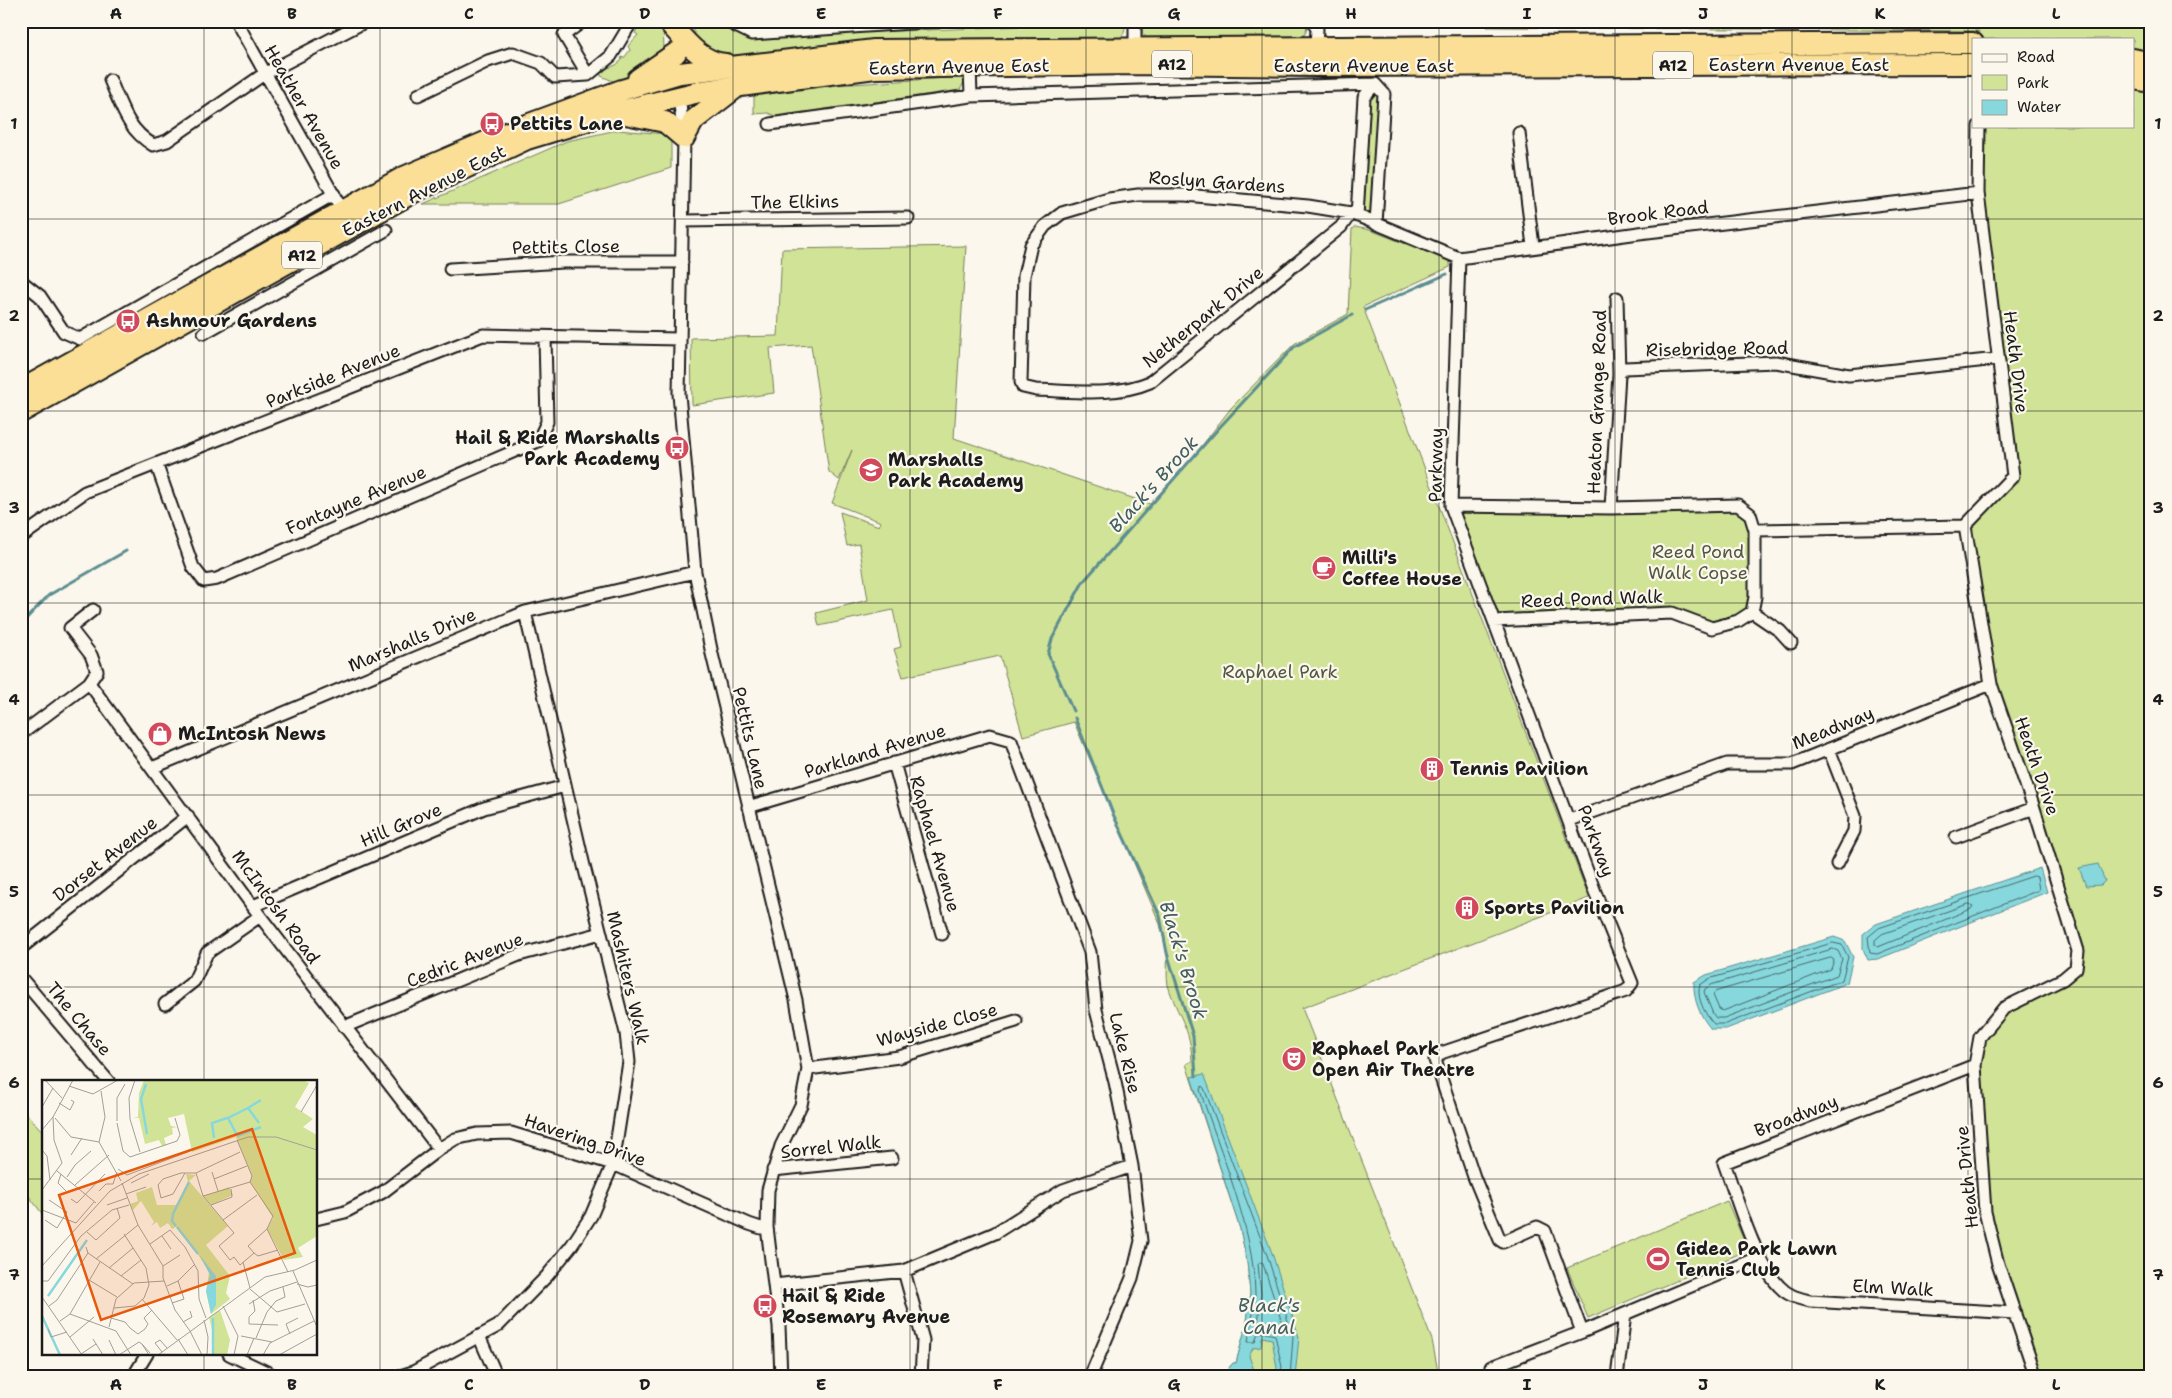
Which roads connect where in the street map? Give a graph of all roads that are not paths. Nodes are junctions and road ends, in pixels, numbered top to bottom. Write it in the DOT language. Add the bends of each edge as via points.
graph roads {
  1 [pos="236,21"];
  2 [pos="366,21"];
  3 [pos="584,21"];
  4 [pos="726,21"];
  5 [pos="938,21"];
  6 [pos="1138,21"];
  7 [pos="629,22"];
  8 [pos="1313,22"];
  9 [pos="671,23"];
  10 [pos="1972,43"];
  11 [pos="1316,46"];
  12 [pos="1135,47"];
  13 [pos="676,53"];
  14 [pos="2134,59"];
  15 [pos="2151,63"];
  16 [pos="1972,64"];
  17 [pos="746,65"];
  18 [pos="970,66"];
  19 [pos="680,73"];
  20 [pos="264,74"];
  21 [pos="588,75"];
  22 [pos="1374,75"];
  23 [pos="2134,79"];
  24 [pos="110,80"];
  25 [pos="2151,82"];
  26 [pos="739,85"];
  27 [pos="622,90"];
  28 [pos="418,95"];
  29 [pos="679,96"];
  30 [pos="971,96"];
  31 [pos="616,112"];
  32 [pos="770,124"];
  33 [pos="1980,128"];
  34 [pos="1519,132"];
  35 [pos="684,138"];
  36 [pos="21,186"];
  37 [pos="1978,193"];
  38 [pos="21,201"];
  39 [pos="1354,214"];
  40 [pos="908,218"];
  41 [pos="347,219"];
  42 [pos="683,221"];
  43 [pos="1376,224"];
  44 [pos="386,230"];
  45 [pos="1534,246"];
  46 [pos="1460,258"];
  47 [pos="682,262"];
  48 [pos="450,269"];
  49 [pos="21,281"];
  50 [pos="1617,298"];
  51 [pos="218,302"];
  52 [pos="227,320"];
  53 [pos="204,334"];
  54 [pos="545,337"];
  55 [pos="679,339"];
  56 [pos="1997,359"];
  57 [pos="1618,374"];
  58 [pos="1023,387"];
  59 [pos="21,390"];
  60 [pos="21,412"];
  61 [pos="157,466"];
  62 [pos="1452,506"];
  63 [pos="1612,508"];
  64 [pos="1965,526"];
  65 [pos="1755,530"];
  66 [pos="21,537"];
  67 [pos="696,572"];
  68 [pos="93,610"];
  69 [pos="525,612"];
  70 [pos="1752,612"];
  71 [pos="1494,620"];
  72 [pos="1791,643"];
  73 [pos="89,683"];
  74 [pos="1991,684"];
  75 [pos="21,734"];
  76 [pos="1011,741"];
  77 [pos="1829,749"];
  78 [pos="894,763"];
  79 [pos="152,768"];
  80 [pos="565,786"];
  81 [pos="748,807"];
  82 [pos="2034,808"];
  83 [pos="188,816"];
  84 [pos="1570,820"];
  85 [pos="1956,837"];
  86 [pos="1837,864"];
  87 [pos="257,911"];
  88 [pos="601,933"];
  89 [pos="942,934"];
  90 [pos="21,948"];
  91 [pos="21,978"];
  92 [pos="165,1004"];
  93 [pos="1016,1021"];
  94 [pos="344,1027"];
  95 [pos="1975,1065"];
  96 [pos="808,1069"];
  97 [pos="107,1080"];
  98 [pos="438,1149"];
  99 [pos="892,1158"];
  100 [pos="613,1164"];
  101 [pos="1132,1166"];
  102 [pos="773,1170"];
  103 [pos="318,1219"];
  104 [pos="767,1227"];
  105 [pos="1760,1257"];
  106 [pos="904,1271"];
  107 [pos="774,1285"];
  108 [pos="2015,1313"];
  109 [pos="1625,1314"];
  110 [pos="1582,1332"];
  111 [pos="479,1336"];
  112 [pos="146,1356"];
  113 [pos="233,1356"];
  114 [pos="1491,1366"];
  115 [pos="133,1377"];
  116 [pos="277,1377"];
  117 [pos="397,1377"];
  118 [pos="497,1377"];
  119 [pos="781,1377"];
  120 [pos="920,1377"];
  121 [pos="1090,1377"];
  122 [pos="1617,1377"];
  123 [pos="2036,1377"];
  1 -- 20 [label="street, Heather Avenue"];
  2 -- 20 [label="street"];
  3 -- 21 [label="street" via="564,35"];
  4 -- 5 [label="street" via="752,34"];
  6 -- 12 [label="street"];
  7 -- 21 [label="street" via="611,56"];
  8 -- 11 [label="street" via="1317,29"];
  9 -- 13 [label="street"];
  9 -- 17 [label="highway" via="684,41 708,60 717,64"];
  10 -- 11 [label="highway, Eastern Avenue East / A12"];
  11 -- 12 [label="highway, Eastern Avenue East / A12"];
  12 -- 17 [label="highway, Eastern Avenue East / A12" via="874,50"];
  13 -- 19 [label="street"];
  13 -- 27 [label="highway"];
  14 -- 15 [label="highway"];
  16 -- 22 [label="highway, Eastern Avenue East / A12"];
  17 -- 19 [label="highway, Eastern Avenue East / A12"];
  18 -- 22 [label="highway, Eastern Avenue East / A12" via="1131,64"];
  18 -- 26 [label="highway, Eastern Avenue East / A12" via="874,68"];
  18 -- 30 [label="street"];
  19 -- 27 [label="highway, Eastern Avenue East / A12"];
  19 -- 29 [label="highway"];
  20 -- 24 [label="street" via="166,141 153,145 129,124"];
  20 -- 41 [label="street, Heather Avenue"];
  21 -- 28 [label="street" via="555,77 541,63 513,53 488,61"];
  22 -- 30 [label="street"];
  22 -- 39 [label="street" via="1364,97"];
  22 -- 43 [label="street" via="1384,94"];
  23 -- 25 [label="highway"];
  26 -- 29 [label="highway, Eastern Avenue East / A12"];
  26 -- 35 [label="highway" via="694,120"];
  27 -- 41 [label="highway, Eastern Avenue East / A12" via="443,158"];
  29 -- 31 [label="highway, Eastern Avenue East / A12"];
  29 -- 35 [label="street, Pettits Lane"];
  30 -- 32 [label="street"];
  31 -- 35 [label="highway" via="665,122"];
  31 -- 41 [label="highway, Eastern Avenue East / A12" via="527,138 412,194"];
  33 -- 37 [label="street, Heath Drive"];
  34 -- 45 [label="street"];
  35 -- 42 [label="street, Pettits Lane"];
  36 -- 38 [label="street"];
  37 -- 45 [label="street, Brook Road"];
  37 -- 56 [label="street, Heath Drive"];
  39 -- 43 [label="street"];
  39 -- 58 [label="street, Netherpark Drive" via="1150,382 1120,391"];
  39 -- 58 [label="street, Roslyn Gardens" via="1308,206 1157,195 1109,199 1062,214 1037,235 1026,260 1020,377"];
  40 -- 42 [label="street, The Elkins"];
  41 -- 44 [label="street"];
  41 -- 49 [label="street" via="80,339 64,332 40,296"];
  41 -- 51 [label="highway, Eastern Avenue East / A12"];
  41 -- 52 [label="street"];
  41 -- 59 [label="highway, Eastern Avenue East / A12"];
  42 -- 47 [label="street, Pettits Lane"];
  43 -- 46 [label="street"];
  45 -- 46 [label="street, Brook Road"];
  46 -- 62 [label="street, Parkway"];
  47 -- 48 [label="street, Pettits Close" via="563,262"];
  47 -- 55 [label="street, Pettits Lane"];
  50 -- 57 [label="street, Heaton Grange Road"];
  51 -- 52 [label="street"];
  51 -- 60 [label="highway, Eastern Avenue East / A12"];
  52 -- 53 [label="street"];
  54 -- 55 [label="street, Parkside Avenue"];
  54 -- 61 [label="street, Parkside Avenue" via="483,335"];
  54 -- 61 [label="street, Fontayne Avenue" via="547,422 538,441 217,579 204,581 193,567"];
  55 -- 67 [label="street, Pettits Lane" via="682,443"];
  56 -- 57 [label="street, Risebridge Road" via="1849,375 1776,362 1624,368"];
  56 -- 64 [label="street, Heath Drive" via="2013,476"];
  57 -- 63 [label="street, Heaton Grange Road"];
  61 -- 66 [label="street, Parkside Avenue" via="85,492"];
  62 -- 63 [label="street"];
  62 -- 71 [label="street, Parkway"];
  63 -- 65 [label="street" via="1738,505 1750,514"];
  64 -- 65 [label="street"];
  64 -- 74 [label="street, Heath Drive"];
  65 -- 70 [label="street"];
  67 -- 69 [label="street, Marshalls Drive"];
  67 -- 81 [label="street, Pettits Lane"];
  68 -- 73 [label="street" via="70,628 91,655 97,671"];
  69 -- 79 [label="street, Marshalls Drive"];
  69 -- 80 [label="street, Mashiters Walk"];
  70 -- 71 [label="street, Reed Pond Walk" via="1738,621 1712,628 1672,613"];
  70 -- 72 [label="street" via="1780,631"];
  71 -- 84 [label="street, Parkway"];
  73 -- 75 [label="street"];
  73 -- 79 [label="street, McIntosh Road"];
  74 -- 77 [label="street, Meadway"];
  74 -- 82 [label="street, Heath Drive"];
  76 -- 78 [label="street, Parkland Avenue" via="990,734"];
  76 -- 101 [label="street, Lake Rise" via="1090,952 1096,1010"];
  77 -- 84 [label="street, Meadway" via="1792,764 1727,764"];
  77 -- 86 [label="street" via="1856,816 1854,831"];
  78 -- 81 [label="street, Parkland Avenue"];
  78 -- 89 [label="street, Raphael Avenue"];
  79 -- 83 [label="street, McIntosh Road"];
  80 -- 87 [label="street, Hill Grove" via="484,808"];
  80 -- 88 [label="street, Mashiters Walk"];
  81 -- 96 [label="street, Pettits Lane" via="785,952"];
  82 -- 85 [label="street"];
  82 -- 95 [label="street, Heath Drive" via="2078,951 2076,968 2063,979 2004,1008 1980,1037"];
  83 -- 87 [label="street, McIntosh Road"];
  83 -- 90 [label="street, Dorset Avenue"];
  84 -- 110 [label="street, Parkway" via="1631,986 1626,991 1441,1053 1435,1060 1474,1177 1500,1240 1503,1242 1537,1227 1545,1231"];
  87 -- 92 [label="street, Hill Grove" via="208,954 194,981"];
  87 -- 94 [label="street, McIntosh Road"];
  88 -- 94 [label="street, Cedric Avenue" via="519,955"];
  88 -- 100 [label="street, Mashiters Walk" via="626,1033 629,1062"];
  91 -- 97 [label="street, The Chase"];
  93 -- 96 [label="street, Wayside Close" via="899,1057"];
  94 -- 98 [label="street, McIntosh Road"];
  95 -- 105 [label="street, Broadway" via="1724,1163"];
  95 -- 108 [label="street, Heath Drive" via="1985,1212"];
  96 -- 102 [label="street, Pettits Lane" via="801,1105"];
  98 -- 100 [label="street, Havering Drive" via="455,1139 477,1134 511,1133"];
  98 -- 103 [label="street, Havering Drive" via="383,1192 345,1212"];
  99 -- 102 [label="street, Sorrel Walk"];
  100 -- 104 [label="street, Havering Drive" via="749,1224"];
  100 -- 111 [label="street, Mashiters Walk" via="591,1216 572,1245 498,1326"];
  101 -- 106 [label="street" via="1063,1190 995,1233"];
  101 -- 121 [label="street, Lake Rise" via="1141,1241 1132,1278"];
  102 -- 104 [label="street, Pettits Lane" via="768,1190"];
  104 -- 107 [label="street, Pettits Lane"];
  105 -- 108 [label="street, Elm Walk" via="1779,1286 1794,1297 1810,1301"];
  105 -- 109 [label="street"];
  106 -- 107 [label="street"];
  106 -- 120 [label="street" via="923,1340"];
  107 -- 119 [label="street, Pettits Lane" via="780,1326"];
  108 -- 123 [label="street, Heath Drive"];
  109 -- 110 [label="street"];
  109 -- 122 [label="street"];
  110 -- 114 [label="street"];
  111 -- 117 [label="street, Mashiters Walk" via="413,1372"];
  111 -- 118 [label="street"];
  112 -- 115 [label="street"];
  113 -- 116 [label="street"];
}
